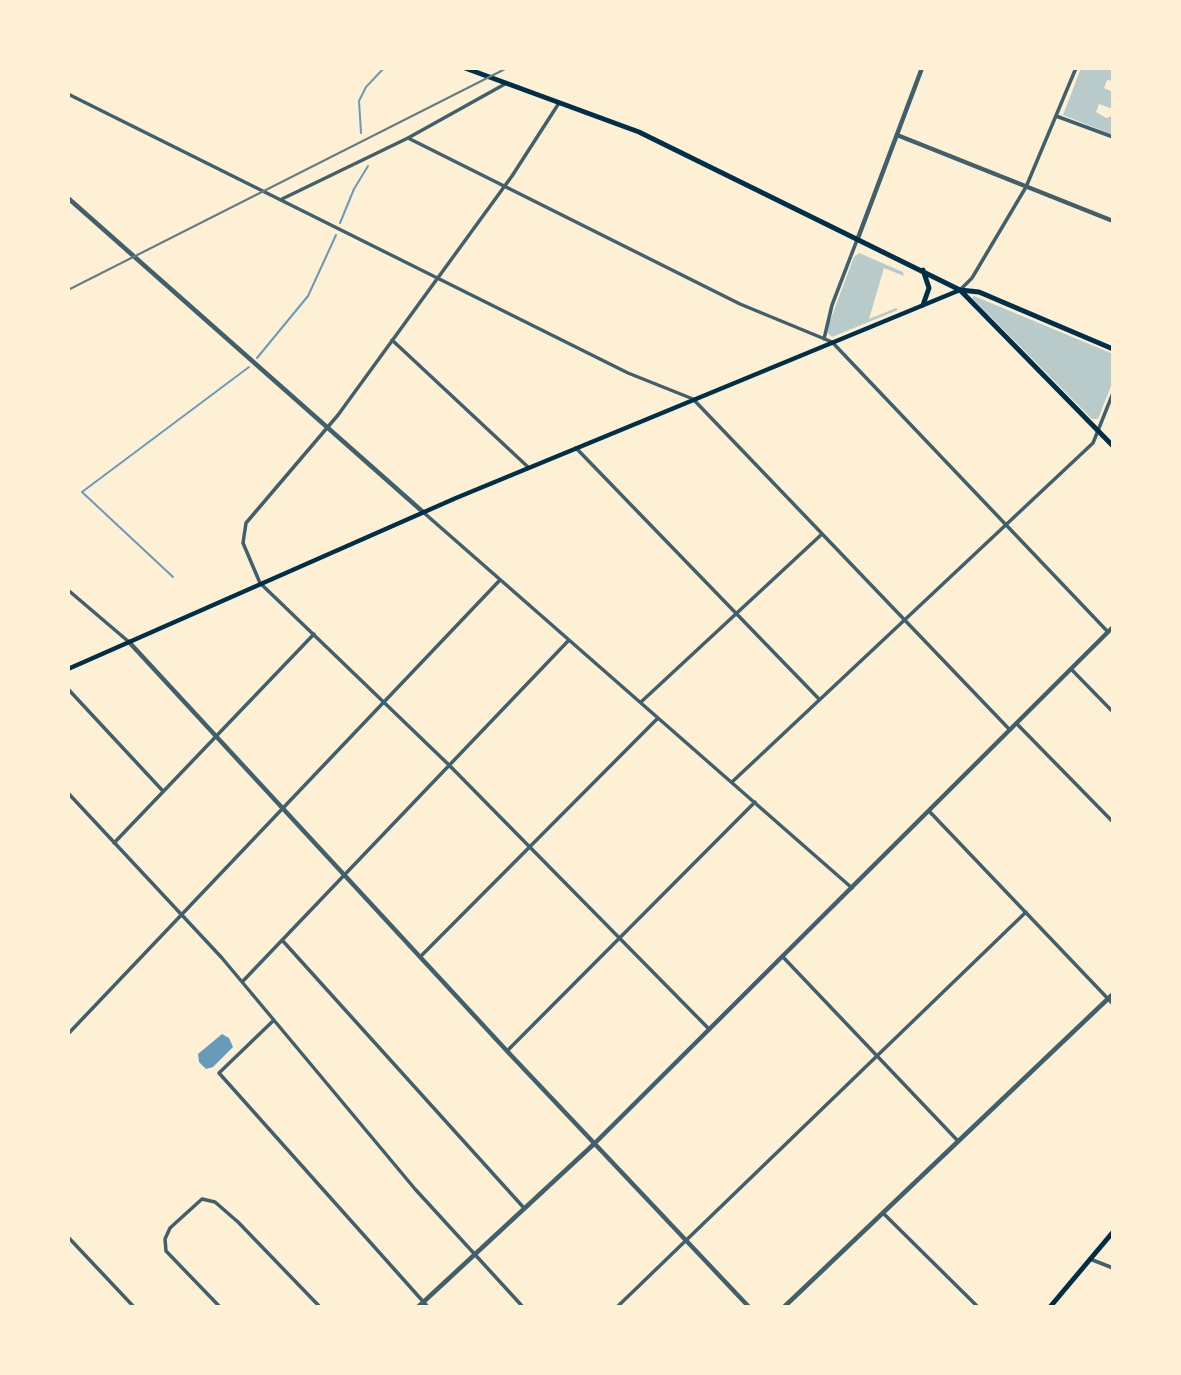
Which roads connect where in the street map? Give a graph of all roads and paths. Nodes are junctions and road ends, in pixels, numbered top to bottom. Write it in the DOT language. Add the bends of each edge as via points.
graph roads {
  1 [pos="465,68"];
  2 [pos="922,68"];
  3 [pos="1076,68"];
  4 [pos="507,83"];
  5 [pos="68,94"];
  6 [pos="560,102"];
  7 [pos="1056,116"];
  8 [pos="897,135"];
  9 [pos="1113,137"];
  10 [pos="408,138"];
  11 [pos="505,185"];
  12 [pos="1026,187"];
  13 [pos="68,198"];
  14 [pos="281,200"];
  15 [pos="1113,221"];
  16 [pos="858,238"];
  17 [pos="923,270"];
  18 [pos="437,278"];
  19 [pos="960,290"];
  20 [pos="923,305"];
  21 [pos="824,339"];
  22 [pos="392,340"];
  23 [pos="832,342"];
  24 [pos="1113,348"];
  25 [pos="1113,393"];
  26 [pos="693,399"];
  27 [pos="328,429"];
  28 [pos="1099,432"];
  29 [pos="1113,446"];
  30 [pos="576,448"];
  31 [pos="528,467"];
  32 [pos="423,512"];
  33 [pos="1006,525"];
  34 [pos="822,534"];
  35 [pos="500,580"];
  36 [pos="260,583"];
  37 [pos="68,590"];
  38 [pos="737,612"];
  39 [pos="904,620"];
  40 [pos="1113,627"];
  41 [pos="1108,632"];
  42 [pos="314,634"];
  43 [pos="569,640"];
  44 [pos="129,642"];
  45 [pos="68,668"];
  46 [pos="1071,669"];
  47 [pos="68,689"];
  48 [pos="819,699"];
  49 [pos="383,702"];
  50 [pos="641,702"];
  51 [pos="1113,712"];
  52 [pos="658,718"];
  53 [pos="1016,723"];
  54 [pos="1010,730"];
  55 [pos="215,735"];
  56 [pos="449,765"];
  57 [pos="732,782"];
  58 [pos="162,790"];
  59 [pos="68,793"];
  60 [pos="755,802"];
  61 [pos="285,808"];
  62 [pos="929,811"];
  63 [pos="1113,822"];
  64 [pos="114,843"];
  65 [pos="528,845"];
  66 [pos="346,874"];
  67 [pos="852,888"];
  68 [pos="1026,912"];
  69 [pos="181,916"];
  70 [pos="621,939"];
  71 [pos="282,940"];
  72 [pos="782,956"];
  73 [pos="420,957"];
  74 [pos="243,981"];
  75 [pos="1113,994"];
  76 [pos="1108,999"];
  77 [pos="1113,1004"];
  78 [pos="274,1020"];
  79 [pos="709,1029"];
  80 [pos="68,1034"];
  81 [pos="507,1051"];
  82 [pos="877,1055"];
  83 [pos="958,1141"];
  84 [pos="594,1144"];
  85 [pos="524,1208"];
  86 [pos="883,1213"];
  87 [pos="1113,1231"];
  88 [pos="68,1237"];
  89 [pos="686,1240"];
  90 [pos="473,1255"];
  91 [pos="1090,1259"];
  92 [pos="1113,1268"];
  93 [pos="424,1301"];
  94 [pos="134,1307"];
  95 [pos="220,1307"];
  96 [pos="320,1307"];
  97 [pos="418,1307"];
  98 [pos="428,1307"];
  99 [pos="523,1307"];
  100 [pos="617,1307"];
  101 [pos="749,1307"];
  102 [pos="784,1307"];
  103 [pos="978,1307"];
  104 [pos="1050,1307"];
  1 -- 4 [label="main road"];
  2 -- 8 [label="street"];
  3 -- 7 [label="street"];
  4 -- 6 [label="main road"];
  4 -- 10 [label="street"];
  5 -- 14 [label="street"];
  6 -- 11 [label="street"];
  6 -- 16 [label="main road" via="639,132"];
  7 -- 9 [label="street"];
  7 -- 12 [label="street"];
  8 -- 12 [label="street"];
  8 -- 16 [label="street"];
  10 -- 11 [label="street"];
  10 -- 14 [label="street"];
  11 -- 18 [label="street"];
  11 -- 21 [label="street" via="740,304"];
  12 -- 15 [label="street"];
  12 -- 19 [label="street" via="972,278"];
  13 -- 27 [label="street"];
  14 -- 18 [label="street"];
  16 -- 17 [label="main road"];
  16 -- 21 [label="street"];
  17 -- 19 [label="main road"];
  17 -- 20 [label="main road" via="929,288"];
  18 -- 22 [label="street"];
  18 -- 26 [label="street" via="657,387"];
  19 -- 20 [label="main road"];
  19 -- 24 [label="main road" via="979,292"];
  19 -- 28 [label="main road"];
  20 -- 23 [label="main road"];
  21 -- 23 [label="street"];
  22 -- 27 [label="street"];
  22 -- 31 [label="street"];
  23 -- 26 [label="main road"];
  23 -- 33 [label="street"];
  25 -- 28 [label="street"];
  26 -- 30 [label="main road"];
  26 -- 34 [label="street"];
  27 -- 32 [label="street"];
  27 -- 36 [label="street" via="246,523 243,542"];
  28 -- 29 [label="main road"];
  28 -- 33 [label="street" via="1093,443"];
  30 -- 31 [label="main road"];
  30 -- 38 [label="street"];
  31 -- 32 [label="main road"];
  32 -- 35 [label="street"];
  32 -- 36 [label="main road"];
  33 -- 39 [label="street"];
  33 -- 41 [label="street"];
  34 -- 38 [label="street"];
  34 -- 39 [label="street"];
  35 -- 43 [label="street"];
  35 -- 49 [label="street"];
  36 -- 42 [label="street"];
  36 -- 44 [label="main road"];
  37 -- 44 [label="street"];
  38 -- 48 [label="street"];
  38 -- 50 [label="street"];
  39 -- 48 [label="street"];
  39 -- 54 [label="street"];
  40 -- 41 [label="street"];
  41 -- 46 [label="street"];
  42 -- 49 [label="street"];
  42 -- 55 [label="street"];
  43 -- 50 [label="street"];
  43 -- 56 [label="street"];
  44 -- 45 [label="main road"];
  44 -- 55 [label="street"];
  46 -- 51 [label="street"];
  46 -- 53 [label="street"];
  47 -- 58 [label="street"];
  48 -- 57 [label="street"];
  49 -- 56 [label="street"];
  49 -- 61 [label="street"];
  50 -- 52 [label="street"];
  52 -- 57 [label="street"];
  52 -- 65 [label="street"];
  53 -- 54 [label="street"];
  53 -- 63 [label="street"];
  54 -- 62 [label="street"];
  55 -- 58 [label="street"];
  55 -- 61 [label="street"];
  56 -- 65 [label="street"];
  56 -- 66 [label="street"];
  57 -- 60 [label="street"];
  58 -- 64 [label="street"];
  59 -- 64 [label="street"];
  60 -- 67 [label="street"];
  60 -- 70 [label="street"];
  61 -- 66 [label="street"];
  61 -- 69 [label="street"];
  62 -- 67 [label="street"];
  62 -- 68 [label="street"];
  64 -- 69 [label="street"];
  65 -- 70 [label="street"];
  65 -- 73 [label="street"];
  66 -- 71 [label="street"];
  66 -- 73 [label="street"];
  67 -- 72 [label="street"];
  68 -- 76 [label="street"];
  68 -- 82 [label="street"];
  69 -- 74 [label="street"];
  69 -- 80 [label="street"];
  70 -- 79 [label="street"];
  70 -- 81 [label="street"];
  71 -- 74 [label="street"];
  71 -- 85 [label="street"];
  72 -- 79 [label="street"];
  72 -- 82 [label="street"];
  73 -- 81 [label="street"];
  74 -- 78 [label="street"];
  75 -- 76 [label="street"];
  76 -- 77 [label="street"];
  76 -- 83 [label="street"];
  78 -- 90 [label="street"];
  78 -- 93 [label="street" via="219,1073"];
  79 -- 84 [label="street"];
  81 -- 84 [label="street"];
  82 -- 83 [label="street"];
  82 -- 89 [label="street"];
  83 -- 86 [label="street"];
  84 -- 85 [label="street"];
  84 -- 89 [label="street"];
  85 -- 90 [label="street"];
  86 -- 102 [label="street"];
  86 -- 103 [label="street"];
  87 -- 91 [label="main road"];
  88 -- 94 [label="street"];
  89 -- 100 [label="street"];
  89 -- 101 [label="street"];
  90 -- 93 [label="street"];
  90 -- 99 [label="street"];
  91 -- 92 [label="street"];
  91 -- 104 [label="main road"];
  93 -- 97 [label="street"];
  93 -- 98 [label="street"];
  95 -- 96 [label="street" via="166,1251 170,1228 202,1199 215,1202"];
}
